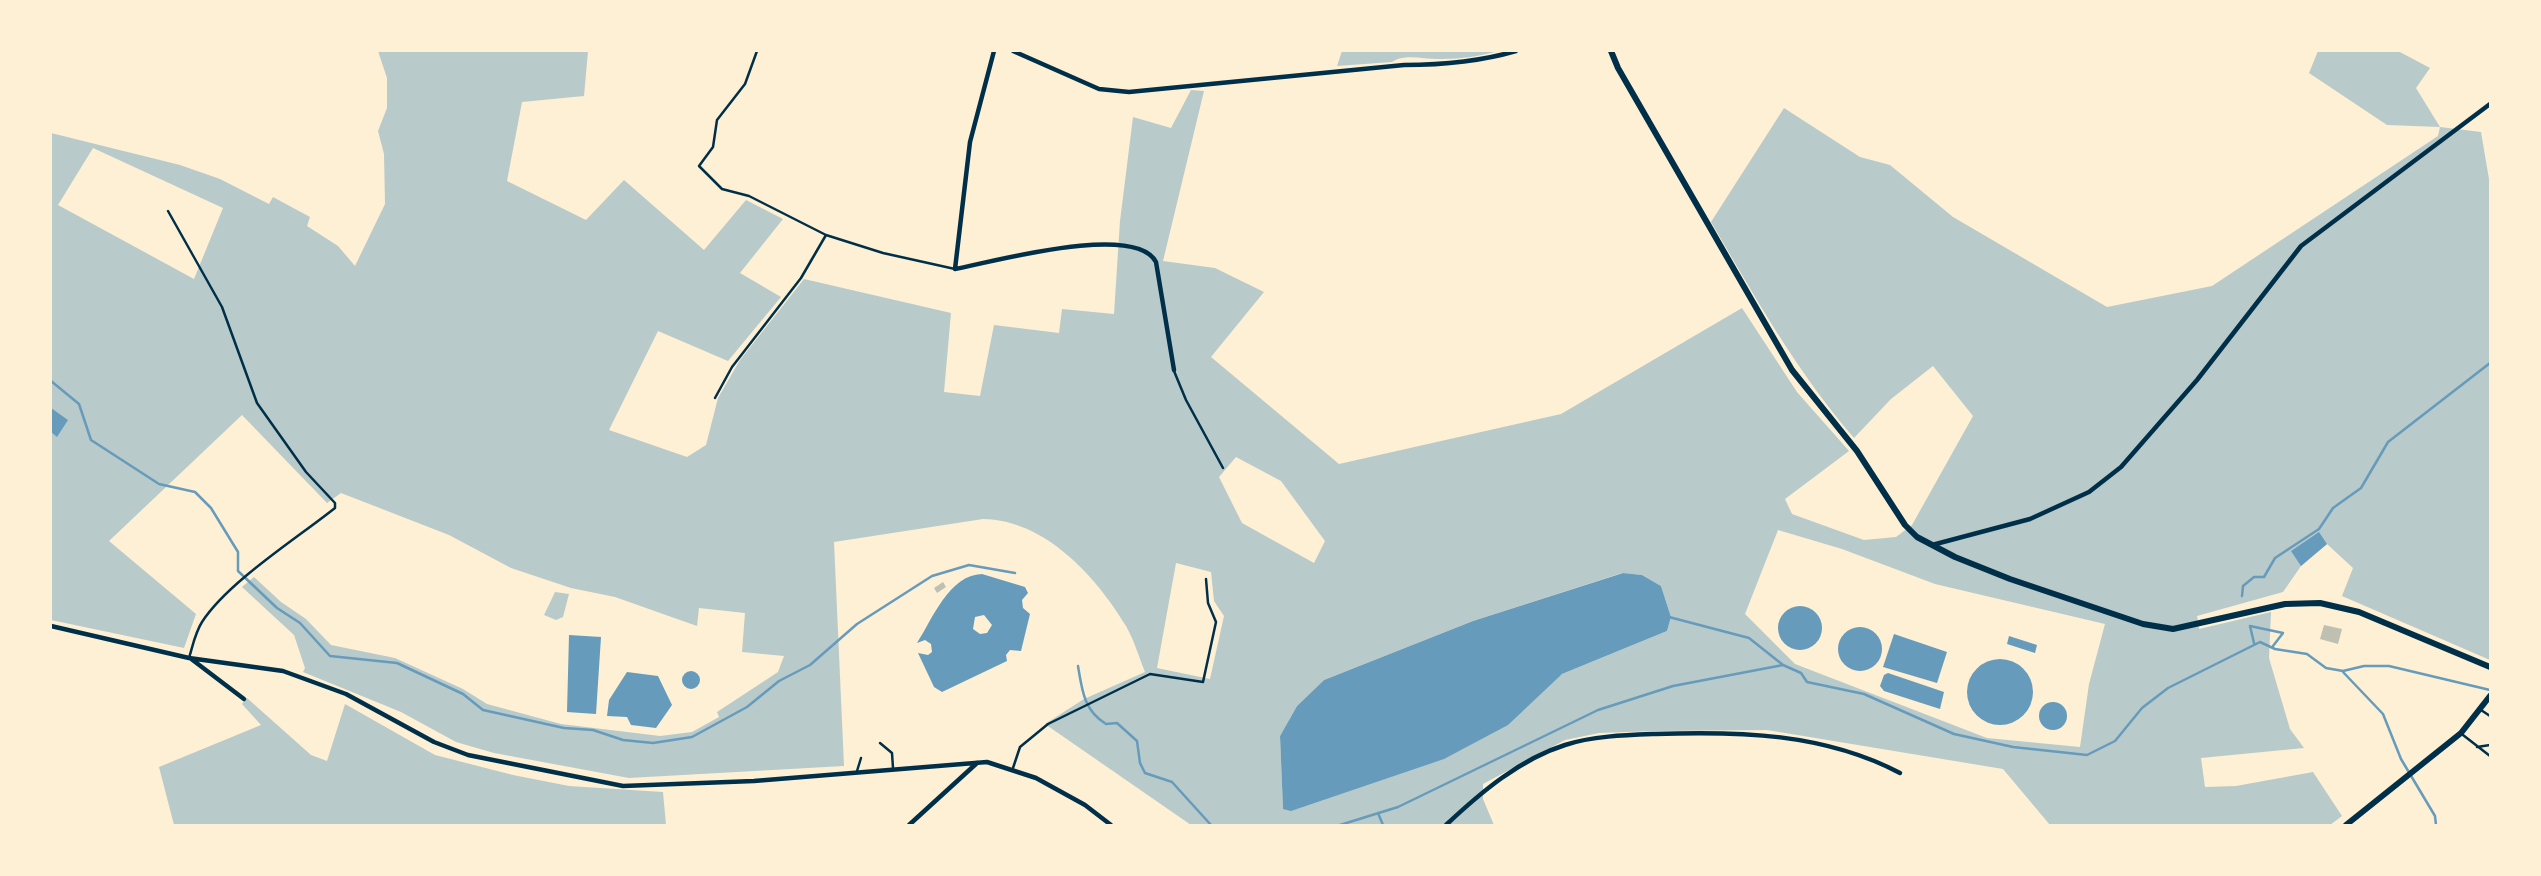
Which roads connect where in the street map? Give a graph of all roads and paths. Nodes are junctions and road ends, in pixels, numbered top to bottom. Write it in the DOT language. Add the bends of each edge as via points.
graph roads {
  1 [pos="757,51"];
  2 [pos="994,51"];
  3 [pos="1516,51"];
  4 [pos="1611,51"];
  5 [pos="1016,52"];
  6 [pos="2490,104"];
  7 [pos="167,211"];
  8 [pos="826,235"];
  9 [pos="955,269"];
  10 [pos="1174,370"];
  11 [pos="715,398"];
  12 [pos="1223,468"];
  13 [pos="1931,545"];
  14 [pos="1206,579"];
  15 [pos="51,626"];
  16 [pos="189,658"];
  17 [pos="2490,667"];
  18 [pos="2490,696"];
  19 [pos="244,699"];
  20 [pos="2480,709"];
  21 [pos="2490,716"];
  22 [pos="2460,733"];
  23 [pos="880,743"];
  24 [pos="2490,745"];
  25 [pos="2477,747"];
  26 [pos="2490,756"];
  27 [pos="861,758"];
  28 [pos="977,762"];
  29 [pos="893,768"];
  30 [pos="1013,768"];
  31 [pos="857,771"];
  32 [pos="1900,773"];
  33 [pos="909,825"];
  34 [pos="1111,825"];
  35 [pos="1446,825"];
  36 [pos="2346,825"];
  1 -- 8 [label="lane" via="745,84 717,120 713,147 699,166 722,190 749,197"];
  2 -- 9 [label="street" via="970,142"];
  3 -- 5 [label="street" via="1450,65 1404,65 1129,92 1099,89"];
  4 -- 13 [label="street" via="1792,370 1857,451 1909,530"];
  6 -- 13 [label="street" via="2301,246 2197,380 2113,474 2089,492 2030,519"];
  7 -- 16 [label="lane" via="222,307 257,403 306,472 335,503 335,508 238,584 202,621"];
  8 -- 9 [label="lane"];
  8 -- 11 [label="lane" via="801,278 732,367"];
  9 -- 10 [label="street" via="1074,246 1118,244 1147,252 1156,262"];
  10 -- 12 [label="lane"];
  13 -- 17 [label="street" via="2010,579 2143,624 2173,629 2285,604 2320,603 2359,612"];
  14 -- 30 [label="lane" via="1216,622 1203,682 1150,674 1048,724 1020,747"];
  15 -- 16 [label="street"];
  16 -- 19 [label="street"];
  16 -- 31 [label="street" via="283,671 324,685 468,755 623,786"];
  18 -- 20 [label="street"];
  20 -- 21 [label="lane"];
  20 -- 22 [label="street"];
  22 -- 25 [label="lane"];
  22 -- 36 [label="street"];
  23 -- 29 [label="lane" via="892,753"];
  24 -- 25 [label="lane"];
  25 -- 26 [label="lane"];
  27 -- 31 [label="lane"];
  28 -- 29 [label="street"];
  28 -- 30 [label="street"];
  28 -- 33 [label="street"];
  29 -- 31 [label="street"];
  30 -- 34 [label="street" via="1052,785"];
  32 -- 35 [label="street" via="1791,737 1707,732 1632,735 1567,744 1550,751 1487,788"];
}
